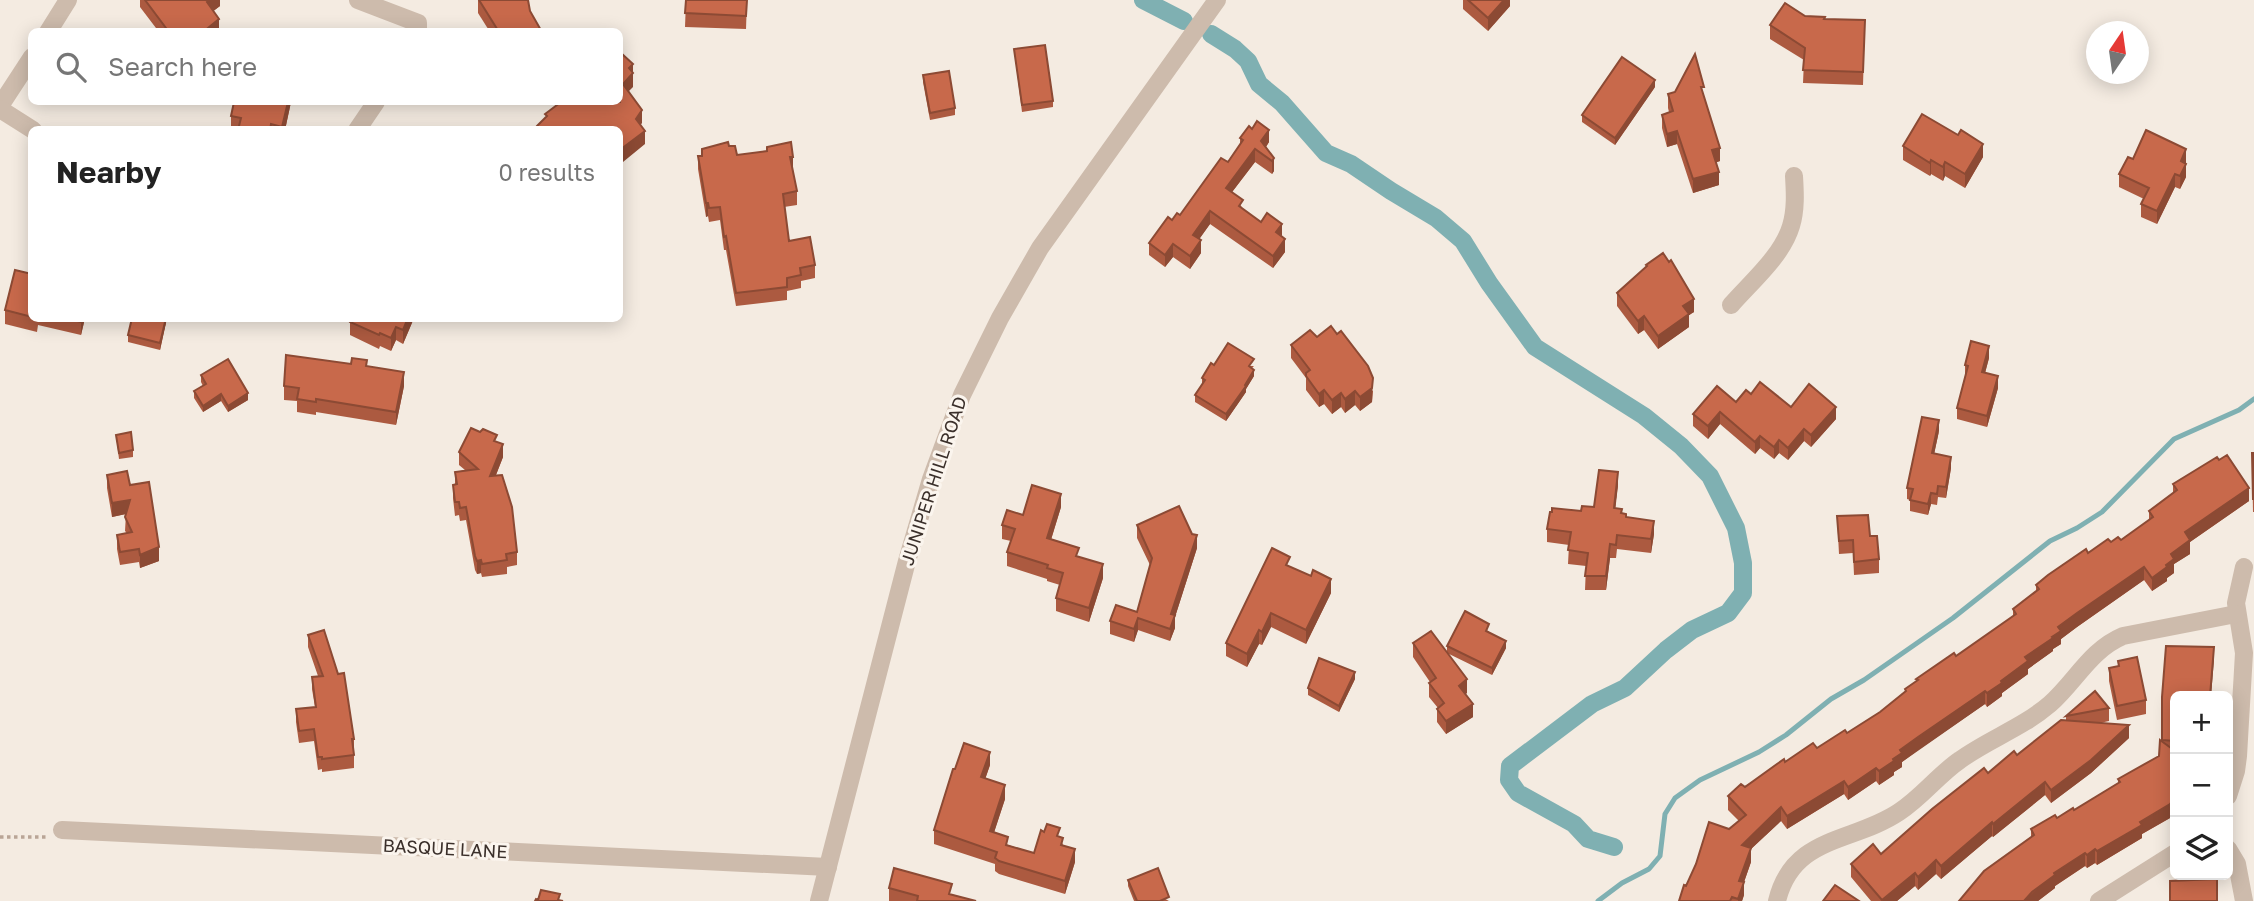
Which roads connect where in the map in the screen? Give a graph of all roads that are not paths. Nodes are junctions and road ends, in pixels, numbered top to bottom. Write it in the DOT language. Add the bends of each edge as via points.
graph roads {
  1 [pos="68,0"];
  2 [pos="358,0"];
  3 [pos="1217,0"];
  4 [pos="50,28"];
  5 [pos="418,28"];
  6 [pos="28,63"];
  7 [pos="374,105"];
  8 [pos="0,107"];
  9 [pos="361,126"];
  10 [pos="28,127"];
  11 [pos="1794,176"];
  12 [pos="1731,305"];
  13 [pos="2244,568"];
  14 [pos="2236,614"];
  15 [pos="2233,778"];
  16 [pos="62,830"];
  17 [pos="2170,856"];
  18 [pos="2233,857"];
  19 [pos="828,867"];
  20 [pos="819,901"];
  21 [pos="1777,901"];
  22 [pos="2099,901"];
  23 [pos="2244,901"];
  1 -- 4 [label="street"];
  2 -- 5 [label="street" via="408,17"];
  3 -- 19 [label="street, JUNIPER HILL ROAD" via="1040,248 962,395 907,561"];
  6 -- 8 [label="street"];
  7 -- 9 [label="street"];
  8 -- 10 [label="street"];
  11 -- 12 [label="street" via="1794,212 1788,235"];
  13 -- 14 [label="street"];
  14 -- 15 [label="street" via="2244,653"];
  14 -- 21 [label="street" via="2110,641 2038,714 1958,761 1899,813 1819,846 1797,861 1783,881"];
  16 -- 19 [label="street, BASQUE LANE"];
  17 -- 22 [label="street"];
  18 -- 23 [label="street"];
  19 -- 20 [label="street, JUNIPER HILL ROAD"];
}
